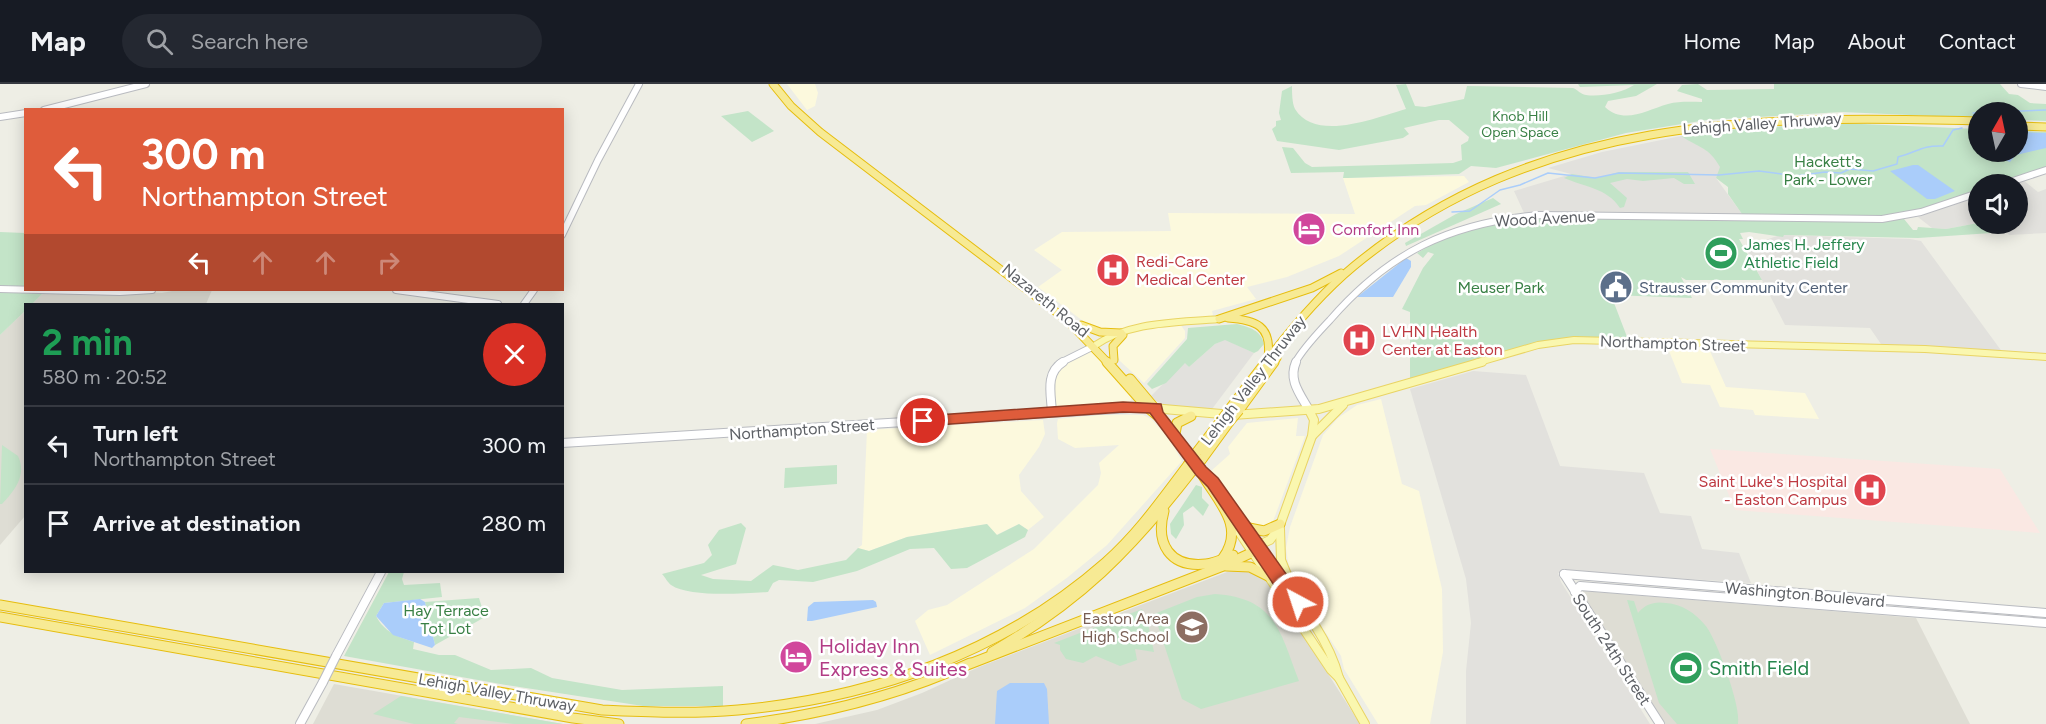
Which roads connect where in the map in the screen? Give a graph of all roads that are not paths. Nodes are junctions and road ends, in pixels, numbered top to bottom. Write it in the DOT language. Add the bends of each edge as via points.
graph roads {
  1 [pos="146,84"];
  2 [pos="639,84"];
  3 [pos="773,84"];
  4 [pos="780,84"];
  5 [pos="2021,84"];
  6 [pos="2046,87"];
  7 [pos="53,108"];
  8 [pos="24,113"];
  9 [pos="0,117"];
  10 [pos="1968,122"];
  11 [pos="1968,123"];
  12 [pos="2028,125"];
  13 [pos="2046,126"];
  14 [pos="2046,170"];
  15 [pos="2028,176"];
  16 [pos="1968,196"];
  17 [pos="564,231"];
  18 [pos="1354,265"];
  19 [pos="0,289"];
  20 [pos="24,290"];
  21 [pos="80,291"];
  22 [pos="136,291"];
  23 [pos="403,291"];
  24 [pos="491,303"];
  25 [pos="1219,318"];
  26 [pos="1081,325"];
  27 [pos="1122,334"];
  28 [pos="1097,344"];
  29 [pos="2046,357"];
  30 [pos="1114,360"];
  31 [pos="1268,361"];
  32 [pos="1132,389"];
  33 [pos="1346,402"];
  34 [pos="1123,407"];
  35 [pos="1114,409"];
  36 [pos="1153,409"];
  37 [pos="1234,410"];
  38 [pos="1309,410"];
  39 [pos="1052,412"];
  40 [pos="1191,416"];
  41 [pos="1175,435"];
  42 [pos="1312,436"];
  43 [pos="564,443"];
  44 [pos="1194,469"];
  45 [pos="1165,508"];
  46 [pos="1231,520"];
  47 [pos="1280,524"];
  48 [pos="1243,526"];
  49 [pos="1253,549"];
  50 [pos="1222,563"];
  51 [pos="380,573"];
  52 [pos="1564,574"];
  53 [pos="1270,577"];
  54 [pos="1575,592"];
  55 [pos="1298,602"];
  56 [pos="0,605"];
  57 [pos="2046,613"];
  58 [pos="0,617"];
  59 [pos="2046,623"];
  60 [pos="967,665"];
  61 [pos="1339,678"];
  62 [pos="300,724"];
  63 [pos="619,724"];
  64 [pos="746,724"];
  65 [pos="1365,724"];
  66 [pos="1660,724"];
  1 -- 7 [label="street"];
  2 -- 17 [label="street"];
  3 -- 28 [label="highway, Nazareth Road" via="820,132"];
  4 -- 26 [label="highway, Nazareth Road" via="825,130"];
  5 -- 6 [label="street"];
  8 -- 9 [label="street"];
  10 -- 18 [label="highway, Lehigh Valley Thruway" via="1782,118 1697,126 1616,140 1540,162 1471,190 1417,220"];
  11 -- 37 [label="highway, Lehigh Valley Thruway" via="1834,120 1723,126 1620,143 1525,171 1438,212 1359,268 1303,325"];
  12 -- 13 [label="highway"];
  14 -- 15 [label="street"];
  16 -- 38 [label="street, Wood Avenue" via="1921,212 1882,219 1531,216 1464,227 1383,267 1328,322 1294,368 1294,380"];
  18 -- 25 [label="highway" via="1312,288"];
  18 -- 31 [label="highway, Lehigh Valley Thruway" via="1311,308"];
  19 -- 20 [label="street"];
  21 -- 22 [label="street"];
  23 -- 24 [label="street"];
  25 -- 27 [label="main road"];
  25 -- 31 [label="highway" via="1243,319 1262,327 1270,340"];
  26 -- 27 [label="highway"];
  26 -- 28 [label="highway, Nazareth Road"];
  27 -- 28 [label="main road"];
  27 -- 30 [label="highway" via="1113,346"];
  28 -- 30 [label="highway, Nazareth Road"];
  28 -- 32 [label="highway, Nazareth Road"];
  28 -- 39 [label="street" via="1053,369 1049,382"];
  29 -- 33 [label="main road, Northampton Street" via="1925,349 1574,340 1538,345"];
  30 -- 36 [label="highway, Nazareth Road"];
  31 -- 37 [label="highway, Lehigh Valley Thruway"];
  32 -- 34 [label="street" via="1131,400"];
  32 -- 36 [label="highway, Nazareth Road"];
  33 -- 38 [label="main road, Northampton Street"];
  33 -- 42 [label="main road"];
  34 -- 35 [label="street, Northampton Street"];
  34 -- 36 [label="street, Northampton Street"];
  35 -- 36 [label="street, Northampton Street"];
  35 -- 39 [label="street, Northampton Street"];
  36 -- 38 [label="main road, Northampton Street" via="1233,415"];
  36 -- 40 [label="main road, Northampton Street"];
  36 -- 41 [label="highway"];
  37 -- 44 [label="highway, Lehigh Valley Thruway, bridge" via="1199,456"];
  38 -- 40 [label="main road, Northampton Street" via="1302,414 1234,420"];
  38 -- 42 [label="main road, Wood Avenue" via="1314,420"];
  39 -- 43 [label="street, Northampton Street"];
  40 -- 41 [label="highway" via="1177,423"];
  41 -- 44 [label="highway"];
  42 -- 47 [label="main road, Wood Avenue"];
  44 -- 45 [label="highway, Lehigh Valley Thruway"];
  44 -- 46 [label="highway"];
  44 -- 48 [label="highway" via="1213,483"];
  44 -- 56 [label="highway, Lehigh Valley Thruway" via="1114,554 1023,624 962,656 910,677 847,696 773,710 682,716 602,710"];
  45 -- 50 [label="highway" via="1160,538 1171,554 1196,564"];
  45 -- 60 [label="highway, Lehigh Valley Thruway" via="1128,551 1083,593 1028,631"];
  46 -- 49 [label="main road"];
  46 -- 50 [label="highway" via="1233,544"];
  47 -- 48 [label="highway" via="1264,531"];
  47 -- 49 [label="main road, Wood Avenue" via="1273,537"];
  47 -- 55 [label="main road" via="1281,560"];
  48 -- 49 [label="highway"];
  49 -- 50 [label="highway"];
  49 -- 53 [label="main road"];
  49 -- 55 [label="main road"];
  50 -- 53 [label="highway" via="1246,566"];
  50 -- 60 [label="highway"];
  51 -- 62 [label="street, bridge"];
  52 -- 54 [label="street, South 24th Street"];
  52 -- 57 [label="street, Washington Boulevard"];
  53 -- 61 [label="main road"];
  54 -- 59 [label="street, Washington Boulevard" via="1580,586"];
  54 -- 66 [label="street, South 24th Street"];
  55 -- 61 [label="main road" via="1338,668"];
  58 -- 63 [label="highway, Lehigh Valley Thruway"];
  60 -- 64 [label="highway, Lehigh Valley Thruway" via="857,704"];
  61 -- 65 [label="main road"];
}
